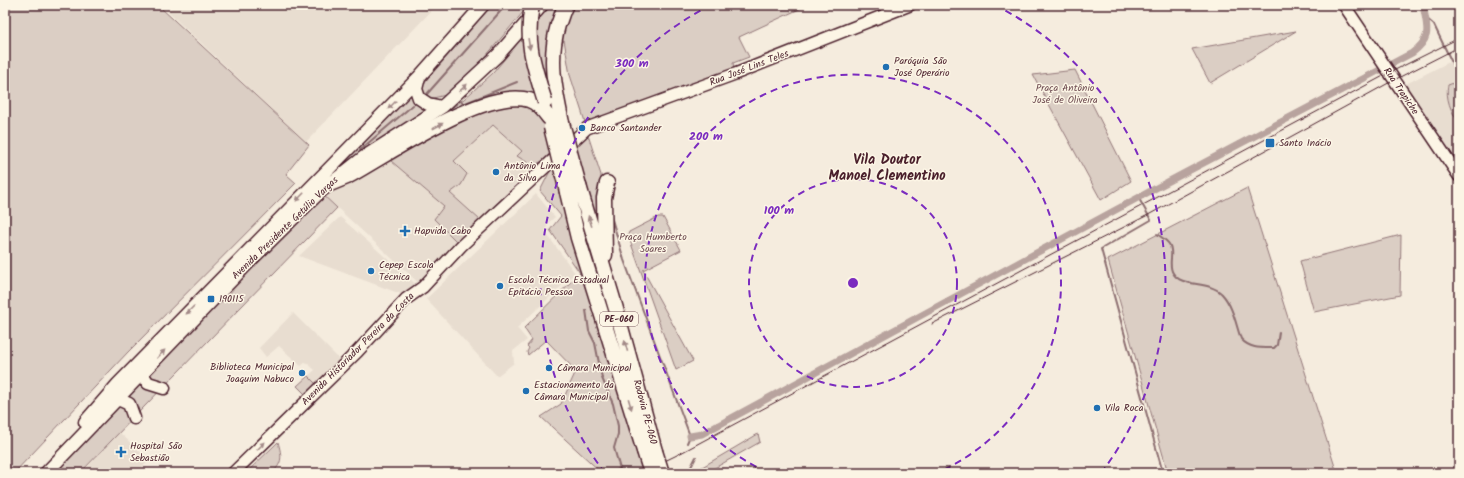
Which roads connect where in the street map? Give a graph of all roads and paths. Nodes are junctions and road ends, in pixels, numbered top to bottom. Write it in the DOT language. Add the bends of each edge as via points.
graph roads {
  1 [pos="483,5"];
  2 [pos="532,5"];
  3 [pos="542,5"];
  4 [pos="566,5"];
  5 [pos="910,5"];
  6 [pos="1344,5"];
  7 [pos="419,77"];
  8 [pos="442,107"];
  9 [pos="554,123"];
  10 [pos="588,128"];
  11 [pos="1459,176"];
  12 [pos="607,183"];
  13 [pos="330,184"];
  14 [pos="573,190"];
  15 [pos="605,272"];
  16 [pos="142,374"];
  17 [pos="118,384"];
  18 [pos="164,388"];
  19 [pos="118,399"];
  20 [pos="134,418"];
  21 [pos="650,451"];
  22 [pos="38,473"];
  23 [pos="46,473"];
  24 [pos="233,473"];
  25 [pos="651,473"];
  26 [pos="662,473"];
  1 -- 7 [label="main road, Avenida Presidente Getúlio Vargas"];
  2 -- 9 [label="highway, PE-060, one-way, bridge" via="528,37 531,56"];
  8 -- 3 [label="main road, Avenida Presidente Getúlio Vargas, one-way" via="498,55"];
  4 -- 9 [label="highway, PE-060" via="555,36"];
  5 -- 10 [label="street, Rua José Lins Teles" via="735,74"];
  6 -- 11 [label="street, Rua Trapiche"];
  7 -- 8 [label="main road" via="416,89 419,98 428,104"];
  7 -- 17 [label="main road, Avenida Presidente Getúlio Vargas, one-way"];
  8 -- 13 [label="main road, Avenida Presidente Getúlio Vargas" via="385,143"];
  13 -- 9 [label="highway, one-way" via="459,114 486,103 528,100"];
  9 -- 14 [label="highway, PE-060, bridge"];
  24 -- 10 [label="street, Avenida Historiador Pereira da Costa, one-way" via="357,352 406,299 424,286 461,246"];
  12 -- 15 [label="highway" via="604,198"];
  16 -- 13 [label="main road, Avenida Presidente Getúlio Vargas, one-way" via="251,260"];
  15 -- 14 [label="highway, Rodovia PE-060 / PE-060, one-way"];
  14 -- 21 [label="highway, PE-060, one-way" via="578,238"];
  21 -- 15 [label="highway, Rodovia PE-060 / PE-060, one-way"];
  16 -- 18 [label="main road" via="148,383"];
  16 -- 19 [label="main road, Avenida Presidente Getúlio Vargas"];
  17 -- 19 [label="main road"];
  17 -- 22 [label="main road, Avenida Presidente Getúlio Vargas"];
  19 -- 20 [label="main road" via="129,404"];
  19 -- 23 [label="main road, Avenida Presidente Getúlio Vargas"];
  21 -- 25 [label="highway, PE-060, bridge"];
  21 -- 26 [label="highway, Rodovia PE-060 / PE-060, bridge"];
}
